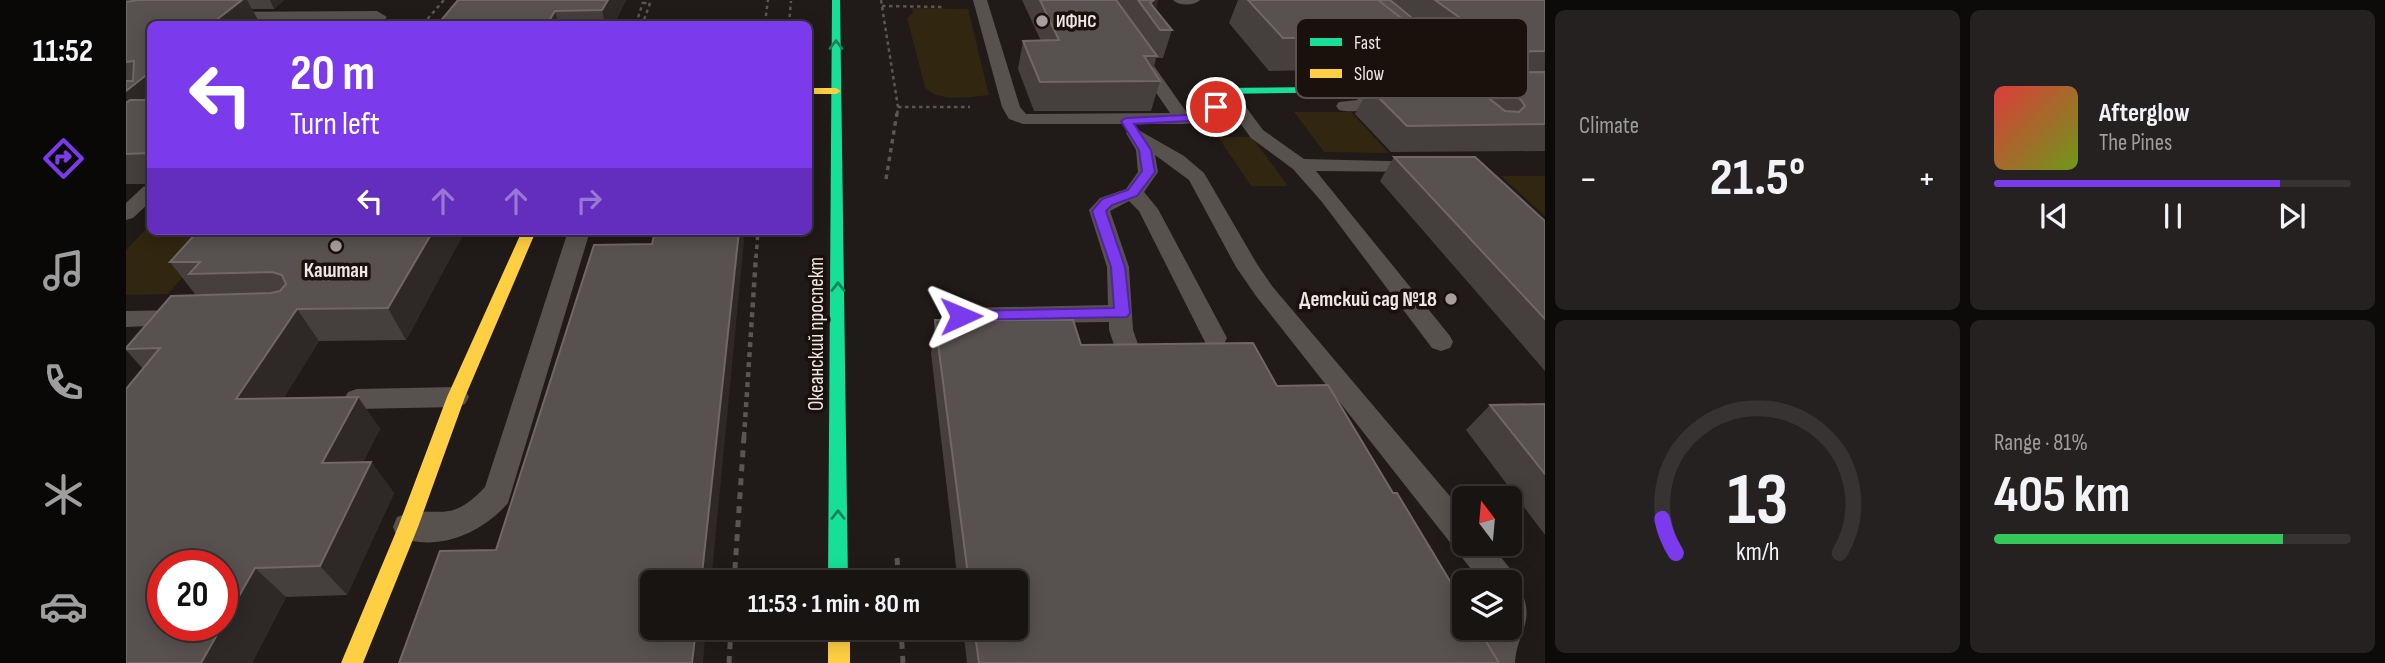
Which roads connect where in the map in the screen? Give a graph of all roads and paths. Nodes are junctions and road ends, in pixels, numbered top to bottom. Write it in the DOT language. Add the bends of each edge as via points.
graph roads {
  1 [pos="444,0"];
  2 [pos="768,0"];
  3 [pos="791,0"];
  4 [pos="836,0"];
  5 [pos="1180,0"];
  6 [pos="1193,0"];
  7 [pos="644,1"];
  8 [pos="981,3"];
  9 [pos="882,6"];
  10 [pos="214,16"];
  11 [pos="376,21"];
  12 [pos="426,21"];
  13 [pos="637,21"];
  14 [pos="646,21"];
  15 [pos="765,21"];
  16 [pos="789,21"];
  17 [pos="1130,44"];
  18 [pos="1296,90"];
  19 [pos="812,91"];
  20 [pos="836,91"];
  21 [pos="1223,91"];
  22 [pos="1366,98"];
  23 [pos="1345,106"];
  24 [pos="898,107"];
  25 [pos="978,107"];
  26 [pos="1183,120"];
  27 [pos="1133,129"];
  28 [pos="1300,165"];
  29 [pos="1445,166"];
  30 [pos="1133,193"];
  31 [pos="527,235"];
  32 [pos="578,235"];
  33 [pos="758,235"];
  34 [pos="1122,313"];
  35 [pos="961,316"];
  36 [pos="203,317"];
  37 [pos="126,319"];
  38 [pos="1215,338"];
  39 [pos="1441,342"];
  40 [pos="1132,367"];
  41 [pos="456,397"];
  42 [pos="357,399"];
  43 [pos="1452,521"];
  44 [pos="408,527"];
  45 [pos="1481,556"];
  46 [pos="735,570"];
  47 [pos="838,570"];
  48 [pos="1492,570"];
  49 [pos="730,640"];
  50 [pos="839,640"];
  51 [pos="902,640"];
  52 [pos="1503,640"];
  53 [pos="352,663"];
  54 [pos="729,663"];
  55 [pos="839,663"];
  56 [pos="904,663"];
  57 [pos="1497,663"];
  1 -- 12 [label="path"];
  2 -- 15 [label="path"];
  3 -- 16 [label="path"];
  20 -- 4 [label="main road, Океанский проспект, one-way"];
  5 -- 6 [label="lane"];
  7 -- 13 [label="path"];
  7 -- 14 [label="path" via="650,3"];
  8 -- 9 [label="path"];
  8 -- 27 [label="lane" via="1015,114 1028,121"];
  10 -- 11 [label="lane" via="377,15"];
  17 -- 26 [label="lane"];
  18 -- 21 [label="main road"];
  19 -- 20 [label="main road"];
  47 -- 20 [label="main road, Океанский проспект, one-way"];
  21 -- 26 [label="lane" via="1215,93 1215,113"];
  21 -- 28 [label="lane" via="1257,134"];
  22 -- 23 [label="lane" via="1366,104"];
  24 -- 25 [label="path"];
  26 -- 27 [label="lane"];
  27 -- 30 [label="lane" via="1145,150 1148,172"];
  27 -- 43 [label="lane" via="1197,177 1264,291"];
  28 -- 29 [label="lane"];
  28 -- 39 [label="lane"];
  30 -- 34 [label="lane" via="1107,202 1099,211 1118,267"];
  30 -- 38 [label="lane" via="1148,209"];
  31 -- 41 [label="main road"];
  32 -- 44 [label="lane" via="498,494 480,515 457,526"];
  33 -- 46 [label="path"];
  34 -- 35 [label="lane"];
  34 -- 40 [label="lane" via="1123,339"];
  36 -- 37 [label="lane"];
  41 -- 42 [label="lane"];
  41 -- 44 [label="main road"];
  44 -- 53 [label="main road"];
  45 -- 48 [label="lane"];
  49 -- 54 [label="path"];
  50 -- 55 [label="main road"];
  51 -- 56 [label="path"];
  52 -- 57 [label="lane"];
}
